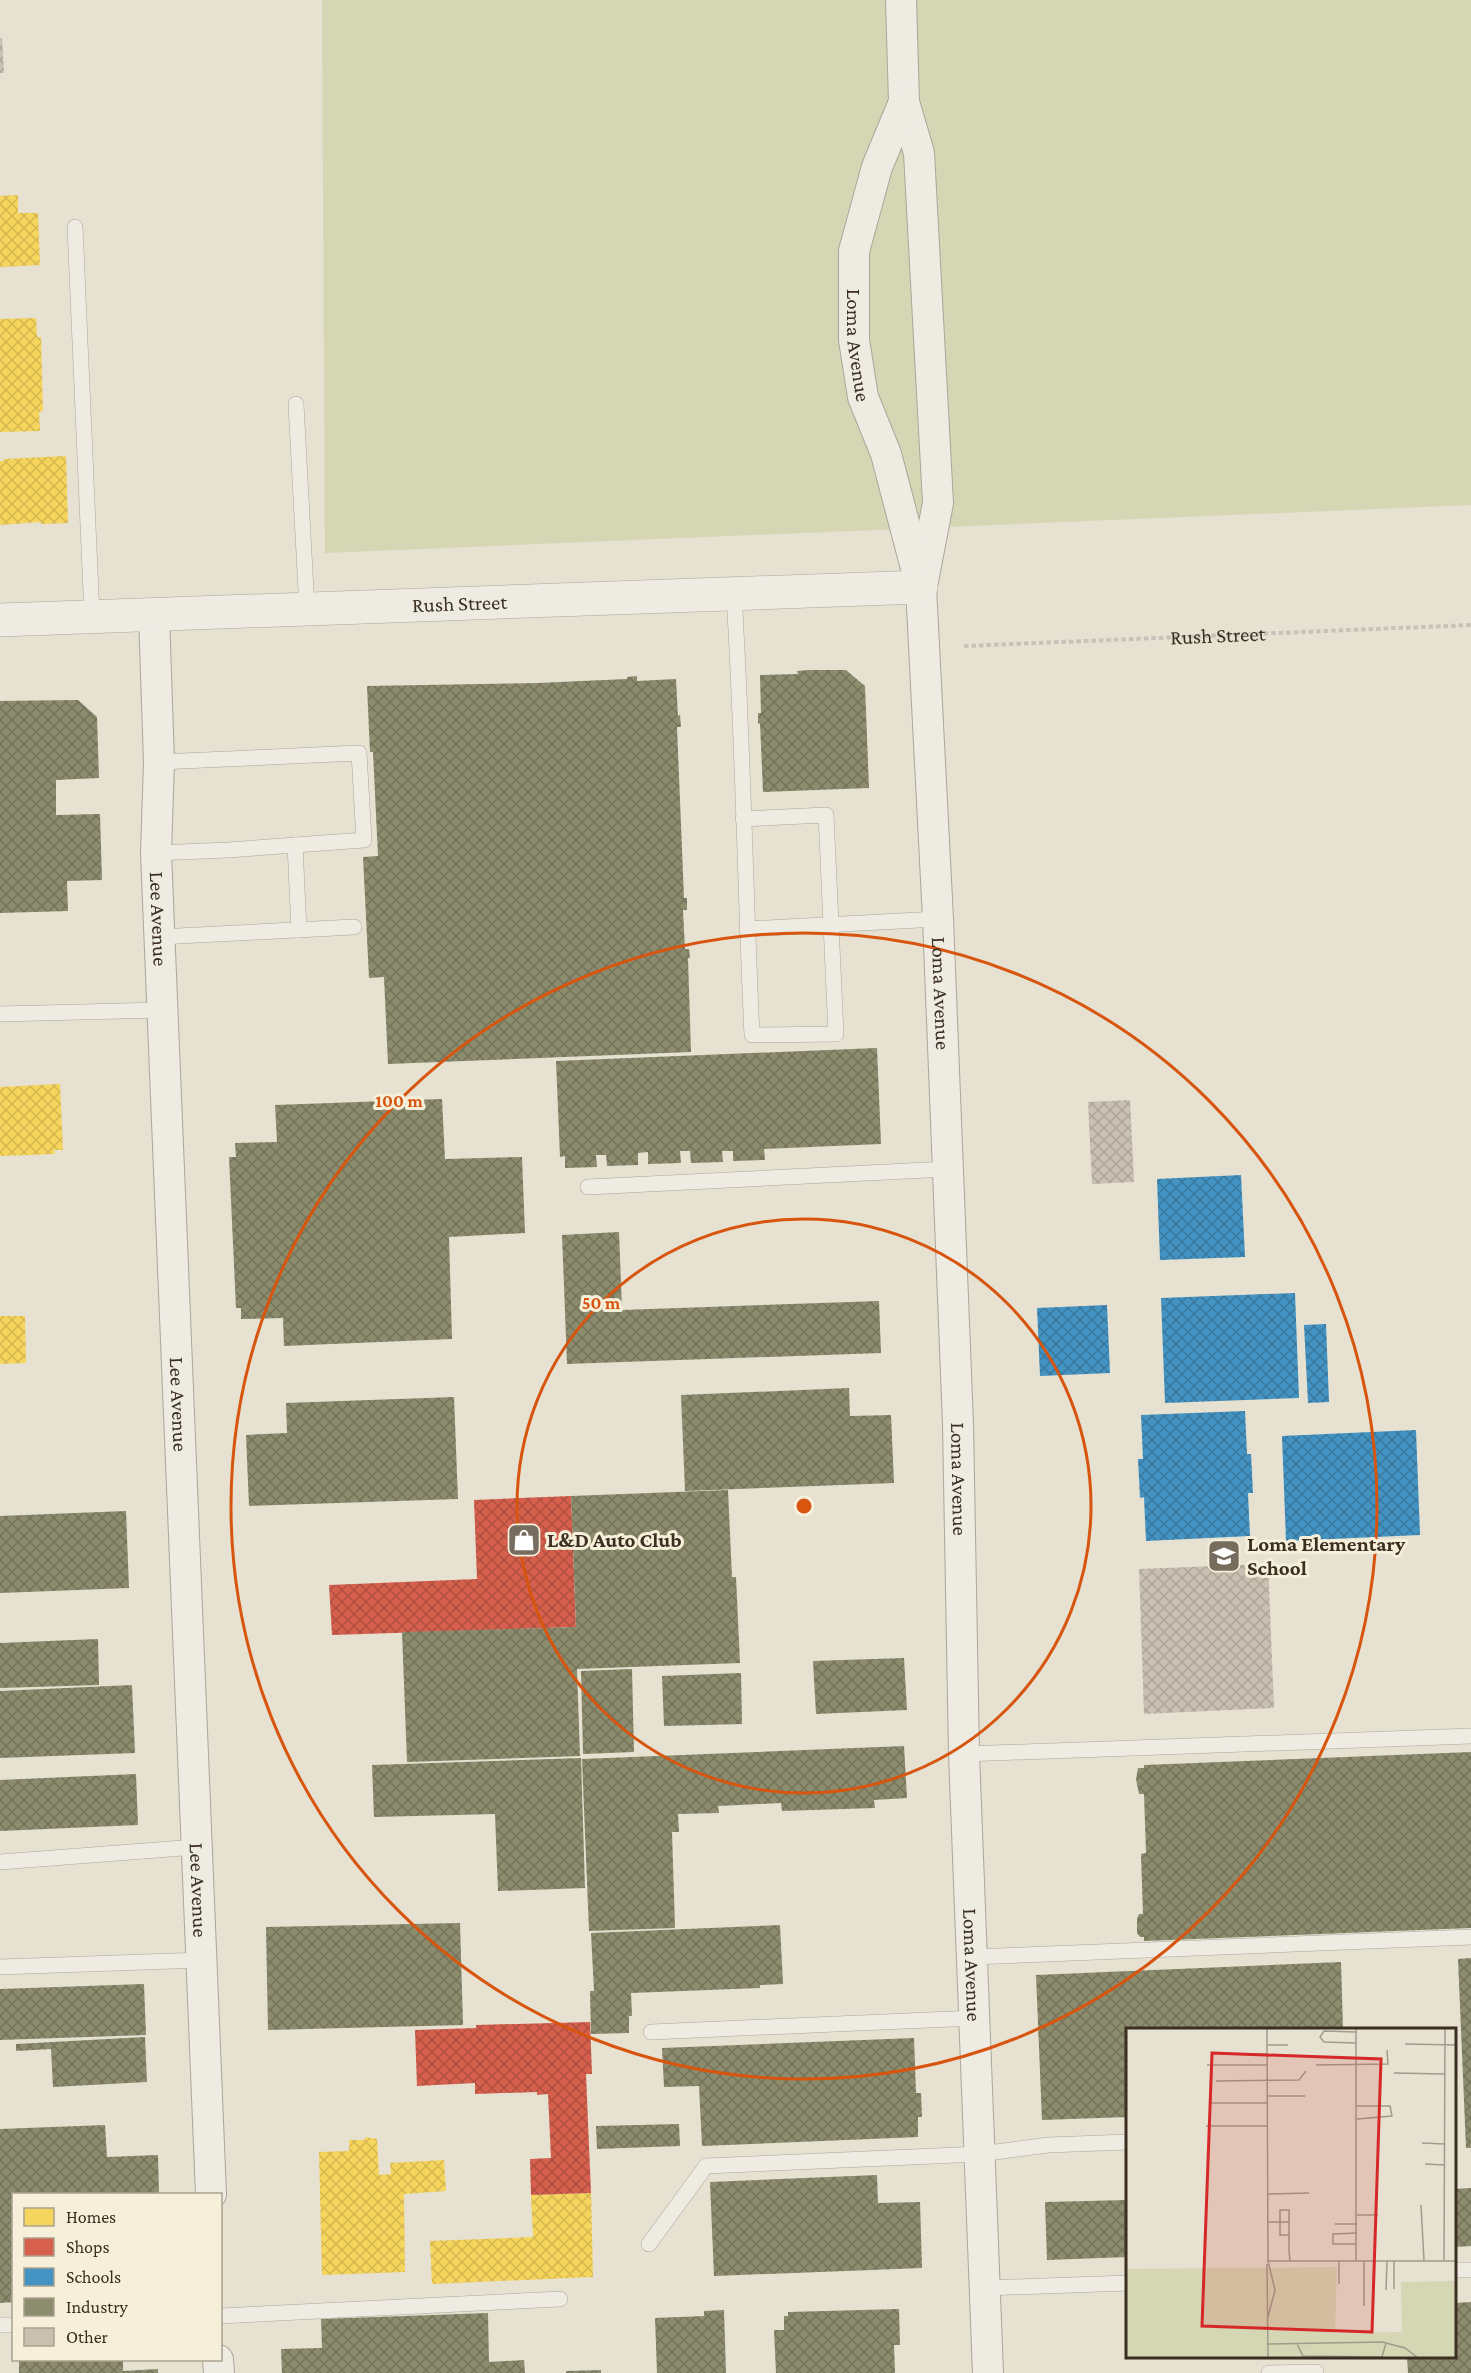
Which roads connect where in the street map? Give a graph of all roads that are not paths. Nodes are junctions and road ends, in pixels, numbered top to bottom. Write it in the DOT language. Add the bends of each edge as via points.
graph roads {
  1 [pos="901,0"];
  2 [pos="904,102"];
  3 [pos="75,227"];
  4 [pos="296,404"];
  5 [pos="921,587"];
  6 [pos="734,595"];
  7 [pos="307,610"];
  8 [pos="154,615"];
  9 [pos="92,617"];
  10 [pos="0,620"];
  11 [pos="159,762"];
  12 [pos="743,819"];
  13 [pos="295,845"];
  14 [pos="156,853"];
  15 [pos="938,920"];
  16 [pos="833,925"];
  17 [pos="354,927"];
  18 [pos="747,929"];
  19 [pos="299,930"];
  20 [pos="159,937"];
  21 [pos="162,1010"];
  22 [pos="0,1014"];
  23 [pos="947,1169"];
  24 [pos="588,1187"];
  25 [pos="1471,1736"];
  26 [pos="964,1754"];
  27 [pos="196,1847"];
  28 [pos="0,1862"];
  29 [pos="1471,1937"];
  30 [pos="972,1958"];
  31 [pos="202,1960"];
  32 [pos="0,1967"];
  33 [pos="975,2018"];
  34 [pos="651,2032"];
  35 [pos="1126,2142"];
  36 [pos="980,2154"];
  37 [pos="211,2193"];
  38 [pos="650,2244"];
  39 [pos="1126,2283"];
  40 [pos="985,2288"];
  41 [pos="560,2299"];
  42 [pos="222,2316"];
  43 [pos="1316,2372"];
  44 [pos="988,2373"];
  45 [pos="1269,2373"];
  1 -- 2 [label="street, Loma Avenue"];
  2 -- 5 [label="street, Loma Avenue" via="919,153 938,503"];
  2 -- 5 [label="street, Loma Avenue" via="877,167 854,251 854,340 863,397 886,454"];
  3 -- 9 [label="lane"];
  4 -- 7 [label="lane"];
  5 -- 6 [label="street, Rush Street"];
  5 -- 15 [label="street, Loma Avenue"];
  6 -- 7 [label="street, Rush Street"];
  6 -- 12 [label="lane"];
  7 -- 8 [label="street, Rush Street"];
  8 -- 9 [label="street, Rush Street"];
  8 -- 11 [label="street, Lee Avenue"];
  9 -- 10 [label="street, Rush Street"];
  11 -- 13 [label="lane" via="359,753 364,840"];
  11 -- 14 [label="street, Lee Avenue"];
  12 -- 16 [label="lane" via="826,815"];
  12 -- 18 [label="lane"];
  13 -- 14 [label="lane"];
  13 -- 19 [label="lane"];
  14 -- 20 [label="street, Lee Avenue"];
  15 -- 16 [label="lane"];
  15 -- 23 [label="street, Loma Avenue"];
  16 -- 18 [label="lane"];
  16 -- 18 [label="lane" via="836,1034 752,1035"];
  17 -- 19 [label="lane"];
  19 -- 20 [label="lane"];
  20 -- 21 [label="street, Lee Avenue"];
  21 -- 22 [label="lane"];
  21 -- 27 [label="street, Lee Avenue"];
  23 -- 24 [label="lane"];
  23 -- 26 [label="street, Loma Avenue"];
  25 -- 26 [label="lane"];
  26 -- 30 [label="street, Loma Avenue"];
  27 -- 28 [label="lane"];
  27 -- 31 [label="street, Lee Avenue"];
  29 -- 30 [label="lane"];
  30 -- 33 [label="street, Loma Avenue"];
  31 -- 32 [label="lane"];
  31 -- 37 [label="street, Lee Avenue"];
  33 -- 34 [label="lane"];
  33 -- 36 [label="street, Loma Avenue"];
  35 -- 36 [label="lane" via="1048,2145"];
  36 -- 38 [label="lane" via="706,2166"];
  36 -- 40 [label="street, Loma Avenue"];
  39 -- 40 [label="lane"];
  40 -- 44 [label="street, Loma Avenue"];
  41 -- 42 [label="lane"];
  43 -- 45 [label="lane"];
}
